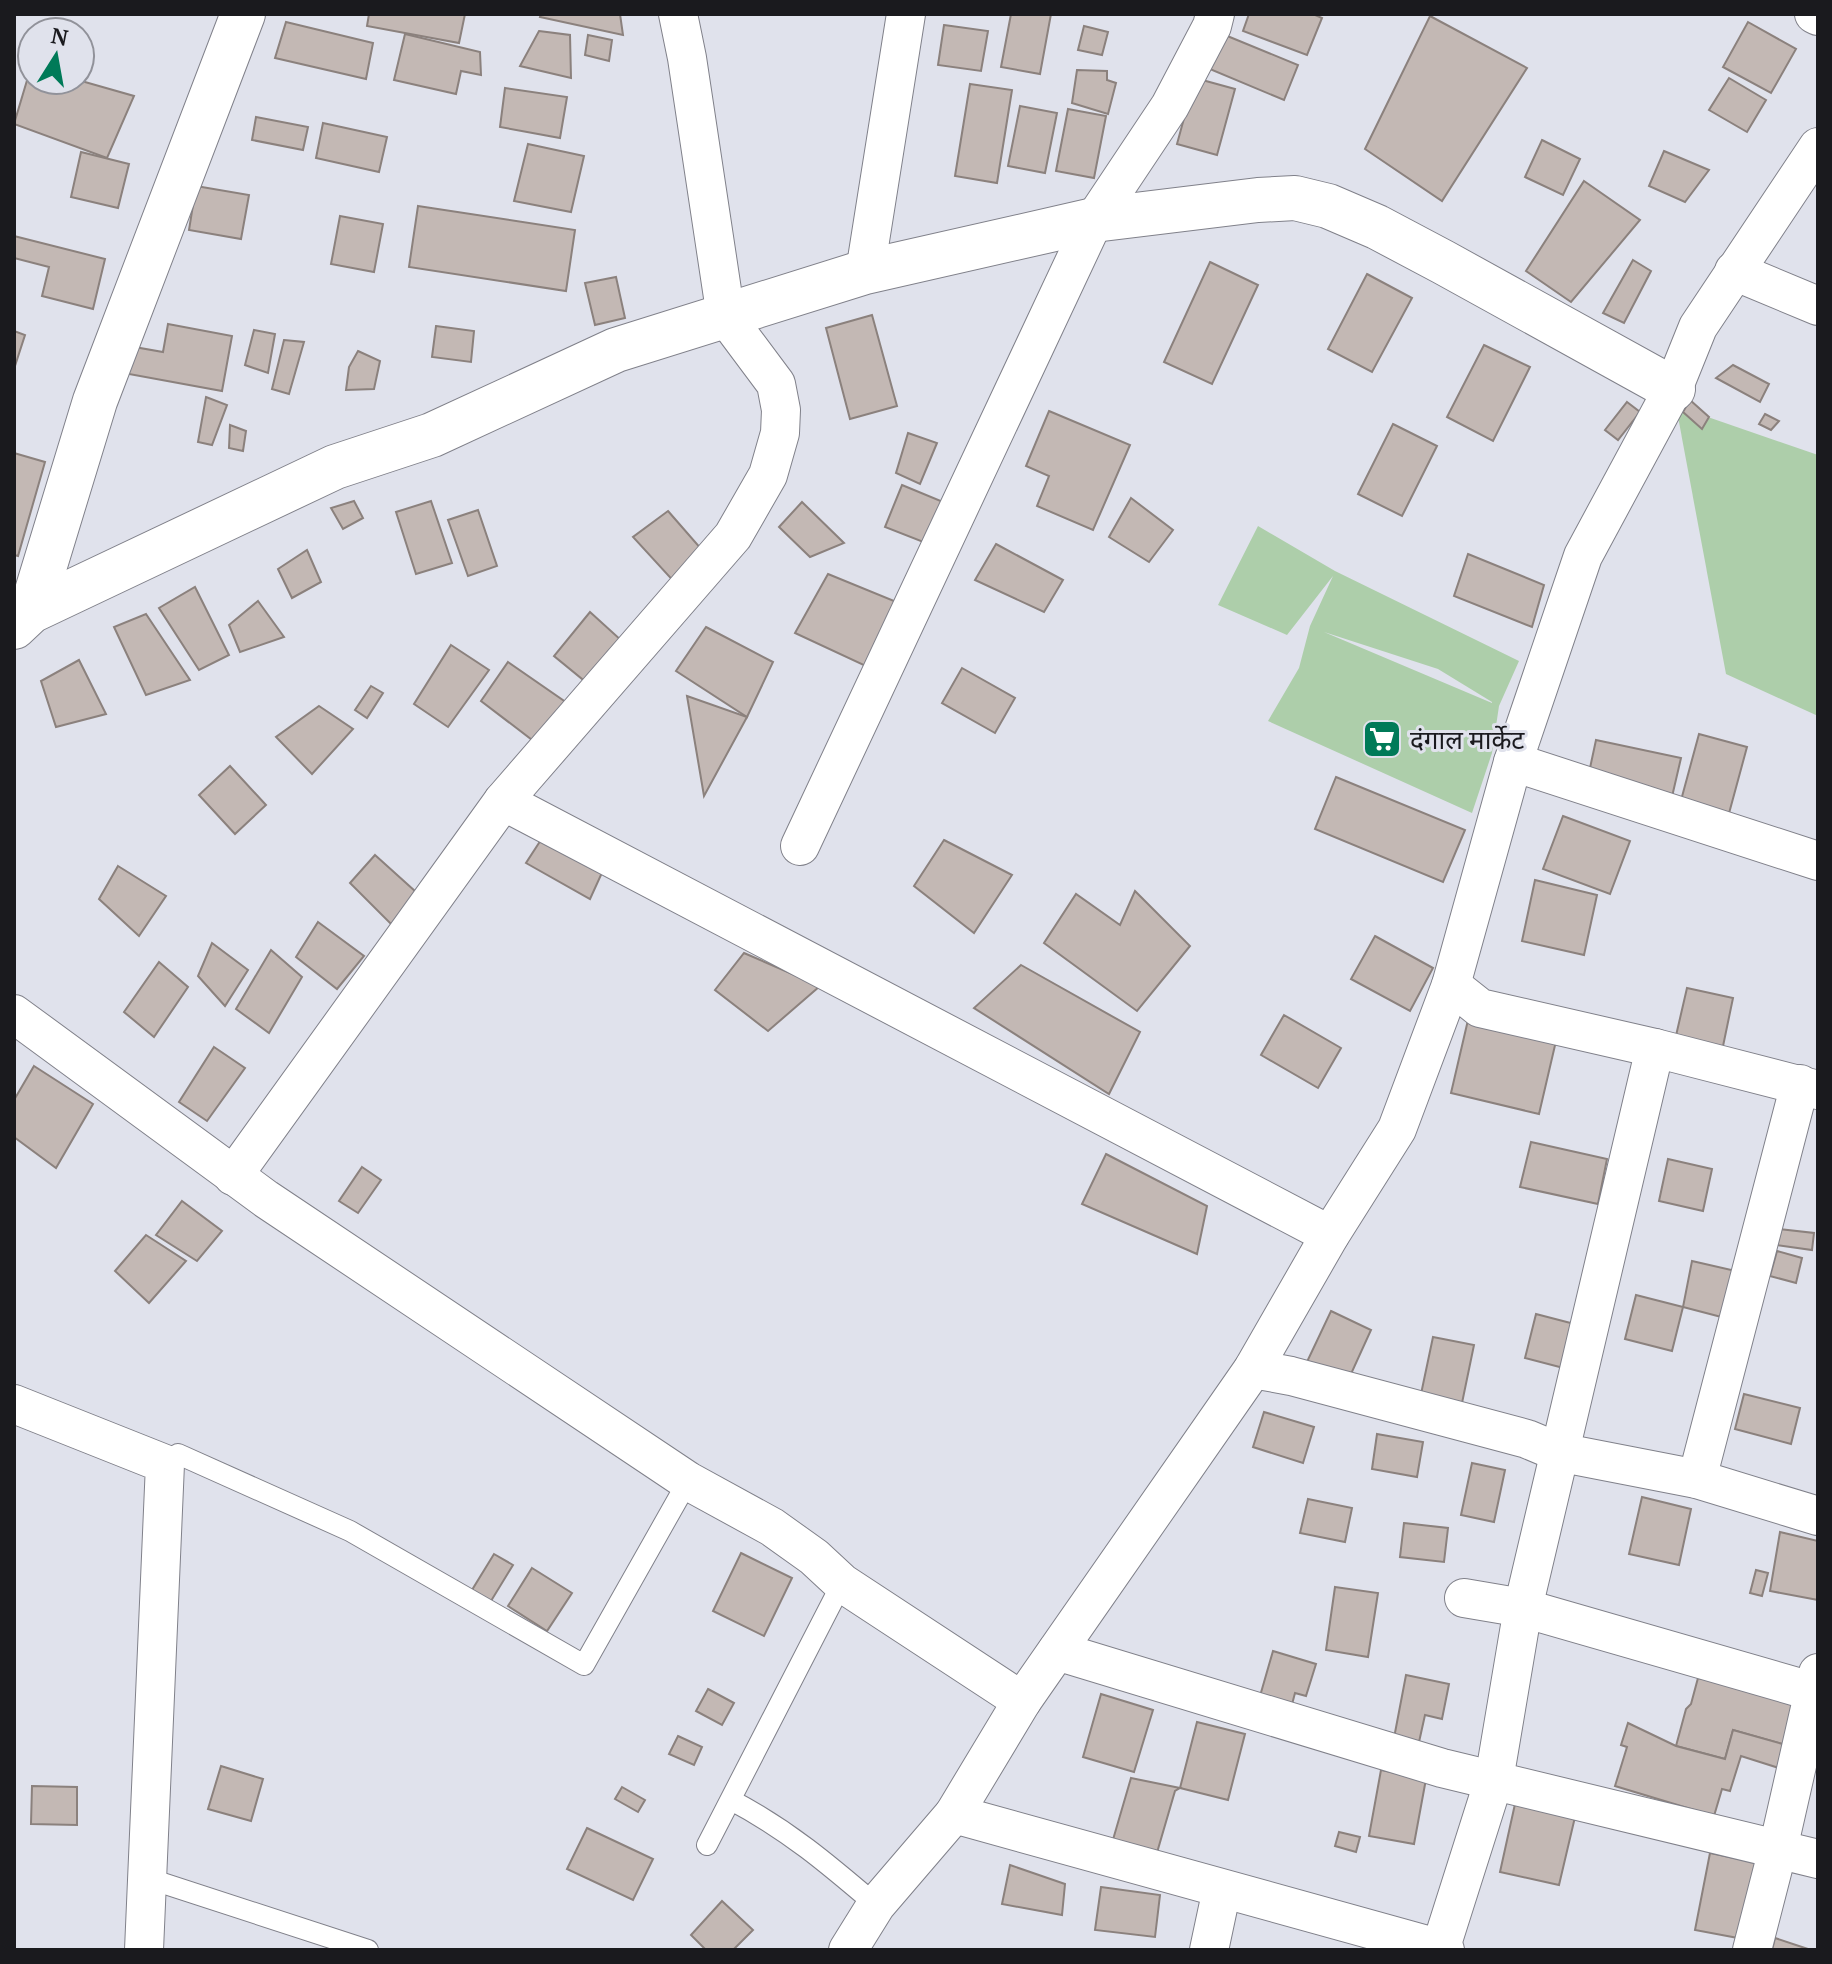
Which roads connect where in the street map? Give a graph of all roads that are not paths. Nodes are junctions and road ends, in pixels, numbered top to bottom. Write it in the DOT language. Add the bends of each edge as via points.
graph roads {
  1 [pos="243,14"];
  2 [pos="678,14"];
  3 [pos="906,14"];
  4 [pos="1215,14"];
  5 [pos="1818,147"];
  6 [pos="1094,220"];
  7 [pos="1734,271"];
  8 [pos="865,272"];
  9 [pos="1818,306"];
  10 [pos="726,317"];
  11 [pos="1673,389"];
  12 [pos="23,619"];
  13 [pos="1513,762"];
  14 [pos="503,801"];
  15 [pos="800,846"];
  16 [pos="1818,861"];
  17 [pos="1451,985"];
  18 [pos="14,1014"];
  19 [pos="1655,1048"];
  20 [pos="1809,1087"];
  21 [pos="233,1176"];
  22 [pos="1330,1235"];
  23 [pos="1253,1369"];
  24 [pos="14,1404"];
  25 [pos="1558,1452"];
  26 [pos="165,1464"];
  27 [pos="1697,1479"];
  28 [pos="688,1481"];
  29 [pos="1818,1516"];
  30 [pos="842,1583"];
  31 [pos="1464,1598"];
  32 [pos="1523,1608"];
  33 [pos="1057,1651"];
  34 [pos="1817,1686"];
  35 [pos="1022,1701"];
  36 [pos="1494,1780"];
  37 [pos="731,1800"];
  38 [pos="954,1814"];
  39 [pos="707,1845"];
  40 [pos="1778,1849"];
  41 [pos="1818,1859"];
  42 [pos="147,1878"];
  43 [pos="1222,1889"];
  44 [pos="876,1905"];
  45 [pos="144,1950"];
  46 [pos="368,1950"];
  47 [pos="848,1950"];
  48 [pos="1209,1950"];
  49 [pos="1442,1950"];
  50 [pos="1752,1950"];
  1 -- 12 [label="street" via="95,401"];
  2 -- 10 [label="street"];
  3 -- 8 [label="street"];
  4 -- 6 [label="street" via="1170,106"];
  5 -- 7 [label="street"];
  6 -- 8 [label="street"];
  6 -- 11 [label="street" via="1258,200 1295,198 1328,206 1443,262"];
  6 -- 15 [label="street"];
  7 -- 9 [label="street"];
  7 -- 11 [label="street" via="1698,327"];
  8 -- 10 [label="street"];
  10 -- 12 [label="street" via="616,350 432,435 335,467"];
  10 -- 14 [label="street" via="776,384 780,433 768,475 733,536"];
  11 -- 13 [label="street" via="1583,556"];
  13 -- 16 [label="street"];
  13 -- 17 [label="street"];
  14 -- 21 [label="street"];
  14 -- 22 [label="street"];
  17 -- 19 [label="street" via="1480,1008"];
  17 -- 22 [label="street" via="1397,1129"];
  18 -- 21 [label="street"];
  19 -- 20 [label="street"];
  19 -- 25 [label="street"];
  20 -- 27 [label="street"];
  21 -- 28 [label="street"];
  22 -- 23 [label="street"];
  23 -- 25 [label="street" via="1527,1439"];
  23 -- 33 [label="street"];
  24 -- 26 [label="street"];
  25 -- 27 [label="street"];
  25 -- 32 [label="street"];
  26 -- 28 [label="lane" via="178,1454 350,1531 584,1665"];
  26 -- 42 [label="street"];
  27 -- 29 [label="street"];
  28 -- 30 [label="street" via="772,1527"];
  30 -- 35 [label="street"];
  30 -- 37 [label="lane"];
  31 -- 32 [label="street"];
  32 -- 34 [label="street"];
  32 -- 36 [label="street"];
  33 -- 35 [label="street"];
  33 -- 36 [label="street"];
  34 -- 40 [label="street"];
  35 -- 38 [label="street"];
  36 -- 40 [label="street"];
  36 -- 49 [label="street"];
  37 -- 39 [label="lane"];
  37 -- 44 [label="lane" via="808,1846"];
  38 -- 43 [label="street"];
  38 -- 44 [label="street"];
  40 -- 41 [label="street"];
  40 -- 50 [label="street"];
  42 -- 45 [label="street"];
  42 -- 46 [label="lane"];
  43 -- 48 [label="street"];
  43 -- 49 [label="street"];
  44 -- 47 [label="street"];
}
